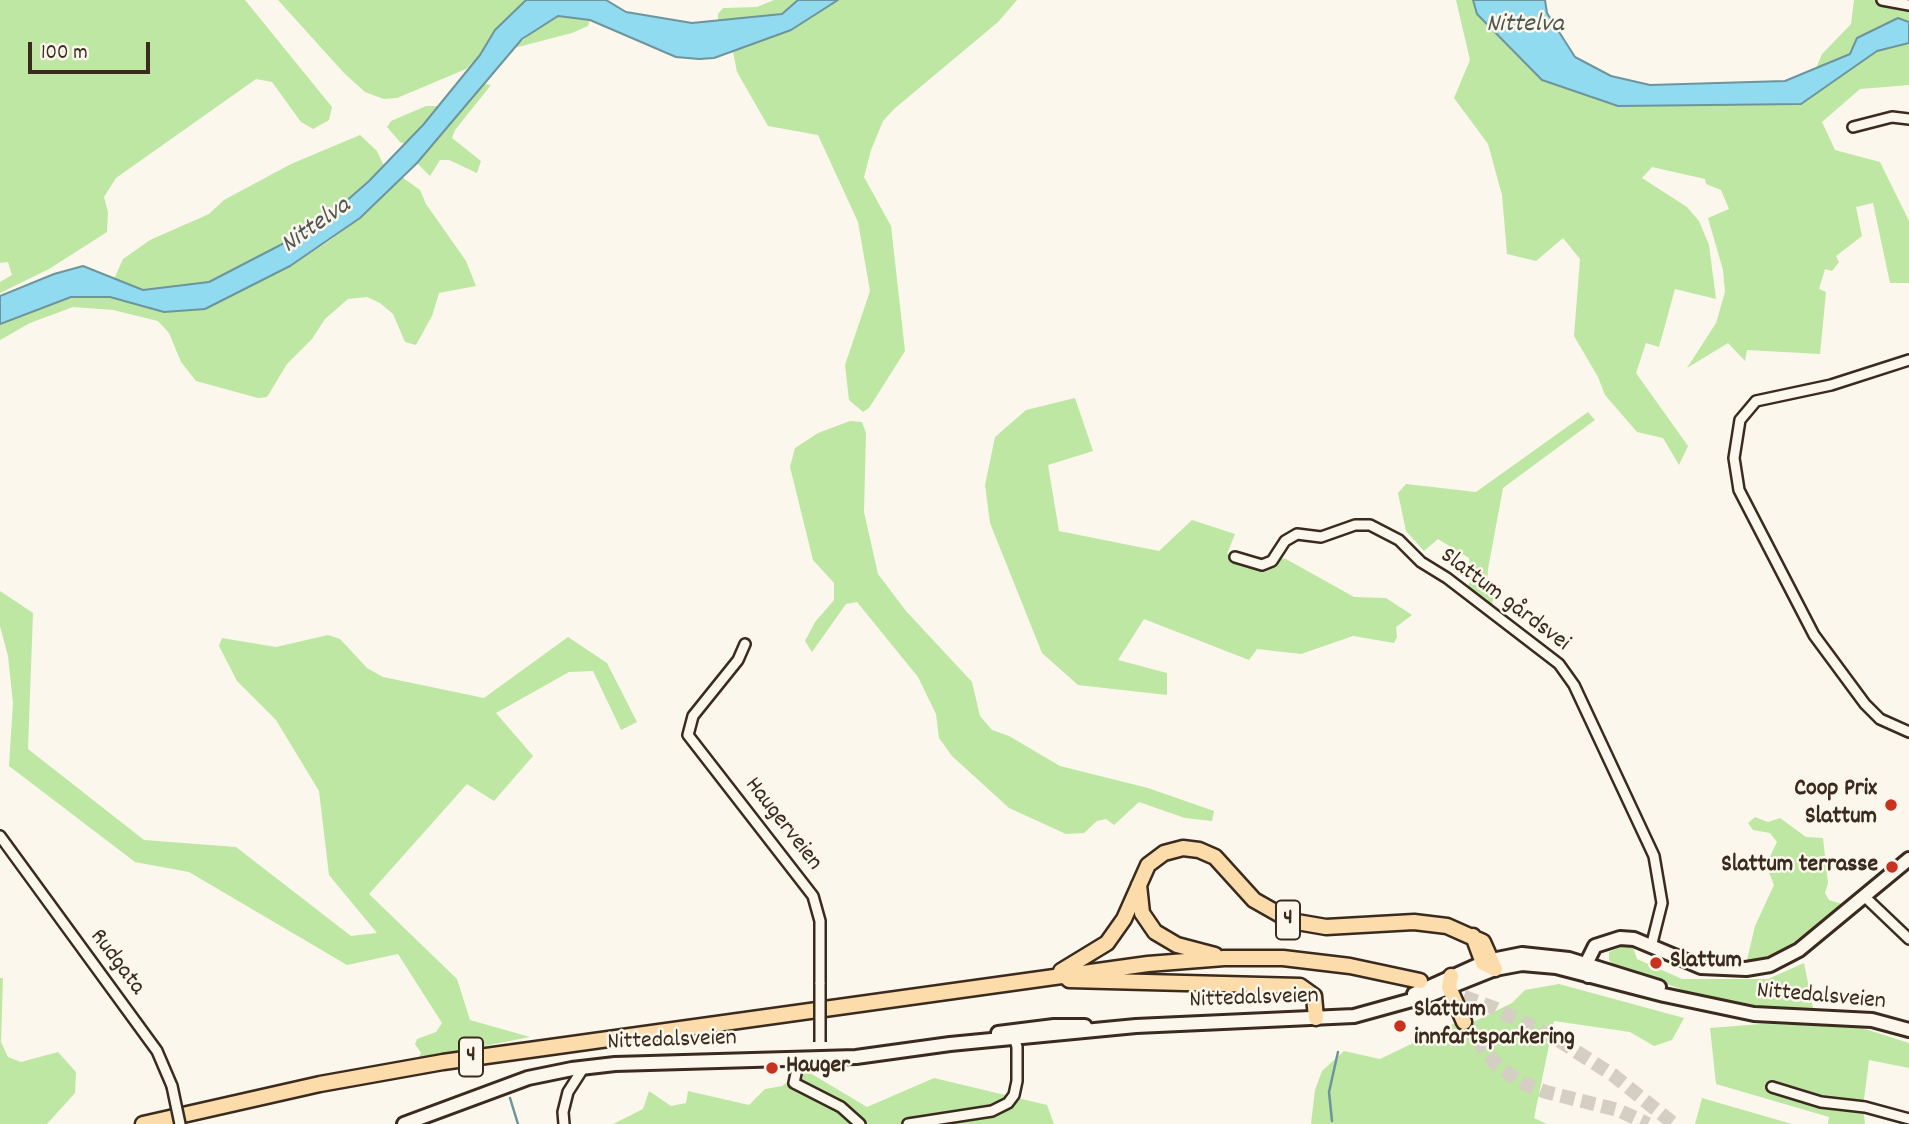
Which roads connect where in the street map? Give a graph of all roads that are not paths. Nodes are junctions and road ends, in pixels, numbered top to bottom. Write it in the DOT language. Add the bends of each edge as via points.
graph roads {
  1 [pos="1882,0"];
  2 [pos="1909,5"];
  3 [pos="1909,119"];
  4 [pos="1853,127"];
  5 [pos="1909,360"];
  6 [pos="1235,557"];
  7 [pos="745,644"];
  8 [pos="1909,732"];
  9 [pos="0,836"];
  10 [pos="1909,859"];
  11 [pos="1139,881"];
  12 [pos="1865,897"];
  13 [pos="1909,939"];
  14 [pos="1651,947"];
  15 [pos="1224,958"];
  16 [pos="1491,964"];
  17 [pos="1590,969"];
  18 [pos="1051,977"];
  19 [pos="1420,981"];
  20 [pos="1450,982"];
  21 [pos="804,1014"];
  22 [pos="1317,1018"];
  23 [pos="1464,1022"];
  24 [pos="1909,1030"];
  25 [pos="1012,1037"];
  26 [pos="820,1058"];
  27 [pos="799,1059"];
  28 [pos="584,1067"];
  29 [pos="1772,1087"];
  30 [pos="1909,1119"];
  31 [pos="143,1124"];
  32 [pos="173,1124"];
  33 [pos="180,1124"];
  34 [pos="404,1124"];
  35 [pos="564,1124"];
  36 [pos="860,1124"];
  37 [pos="908,1124"];
  1 -- 2 [label="street"];
  3 -- 4 [label="street" via="1892,117"];
  5 -- 8 [label="street" via="1823,387 1756,401 1740,420 1734,458 1739,490 1814,635 1865,704 1880,719"];
  6 -- 14 [label="street, Slattum gårdsvei" via="1262,565 1272,561 1285,541 1297,534 1321,537 1355,525 1370,525 1399,540 1421,562 1559,664 1574,685 1654,856 1662,903"];
  7 -- 26 [label="street, Haugerveien, bridge" via="738,660 693,716 688,734 813,896 820,921"];
  9 -- 33 [label="street, Rudgata, bridge" via="157,1051 172,1086"];
  10 -- 12 [label="main road"];
  11 -- 15 [label="highway, 4" via="1141,908 1155,932 1177,945"];
  11 -- 16 [label="highway, 4" via="1160,855 1194,849 1215,858 1254,900 1291,921 1326,927 1423,923 1452,928 1473,936"];
  11 -- 18 [label="highway, 4" via="1112,938 1095,954"];
  12 -- 13 [label="street"];
  12 -- 14 [label="main road" via="1799,950 1762,967 1701,967"];
  14 -- 17 [label="main road" via="1627,938 1608,940"];
  15 -- 18 [label="highway, 4"];
  15 -- 19 [label="highway, 4" via="1316,961"];
  16 -- 17 [label="main road, Nittedalsveien"];
  16 -- 20 [label="main road, Nittedalsveien"];
  17 -- 24 [label="main road, Nittedalsveien" via="1754,1014 1872,1020"];
  18 -- 21 [label="highway, 4"];
  18 -- 22 [label="highway, 4" via="1094,982 1294,985 1312,993"];
  20 -- 22 [label="main road, Nittedalsveien" via="1363,1015"];
  20 -- 23 [label="highway"];
  21 -- 31 [label="highway, 4" via="430,1064"];
  21 -- 32 [label="highway, 4" via="769,1023 405,1076"];
  22 -- 25 [label="main road, Nittedalsveien"];
  25 -- 26 [label="main road, Nittedalsveien"];
  25 -- 37 [label="street" via="1016,1091 1001,1108"];
  26 -- 27 [label="main road, Nittedalsveien"];
  27 -- 28 [label="main road, Nittedalsveien"];
  27 -- 36 [label="street" via="794,1083 841,1108"];
  28 -- 34 [label="main road, Nittedalsveien" via="528,1078"];
  28 -- 35 [label="street" via="568,1092"];
  29 -- 30 [label="street"];
}
